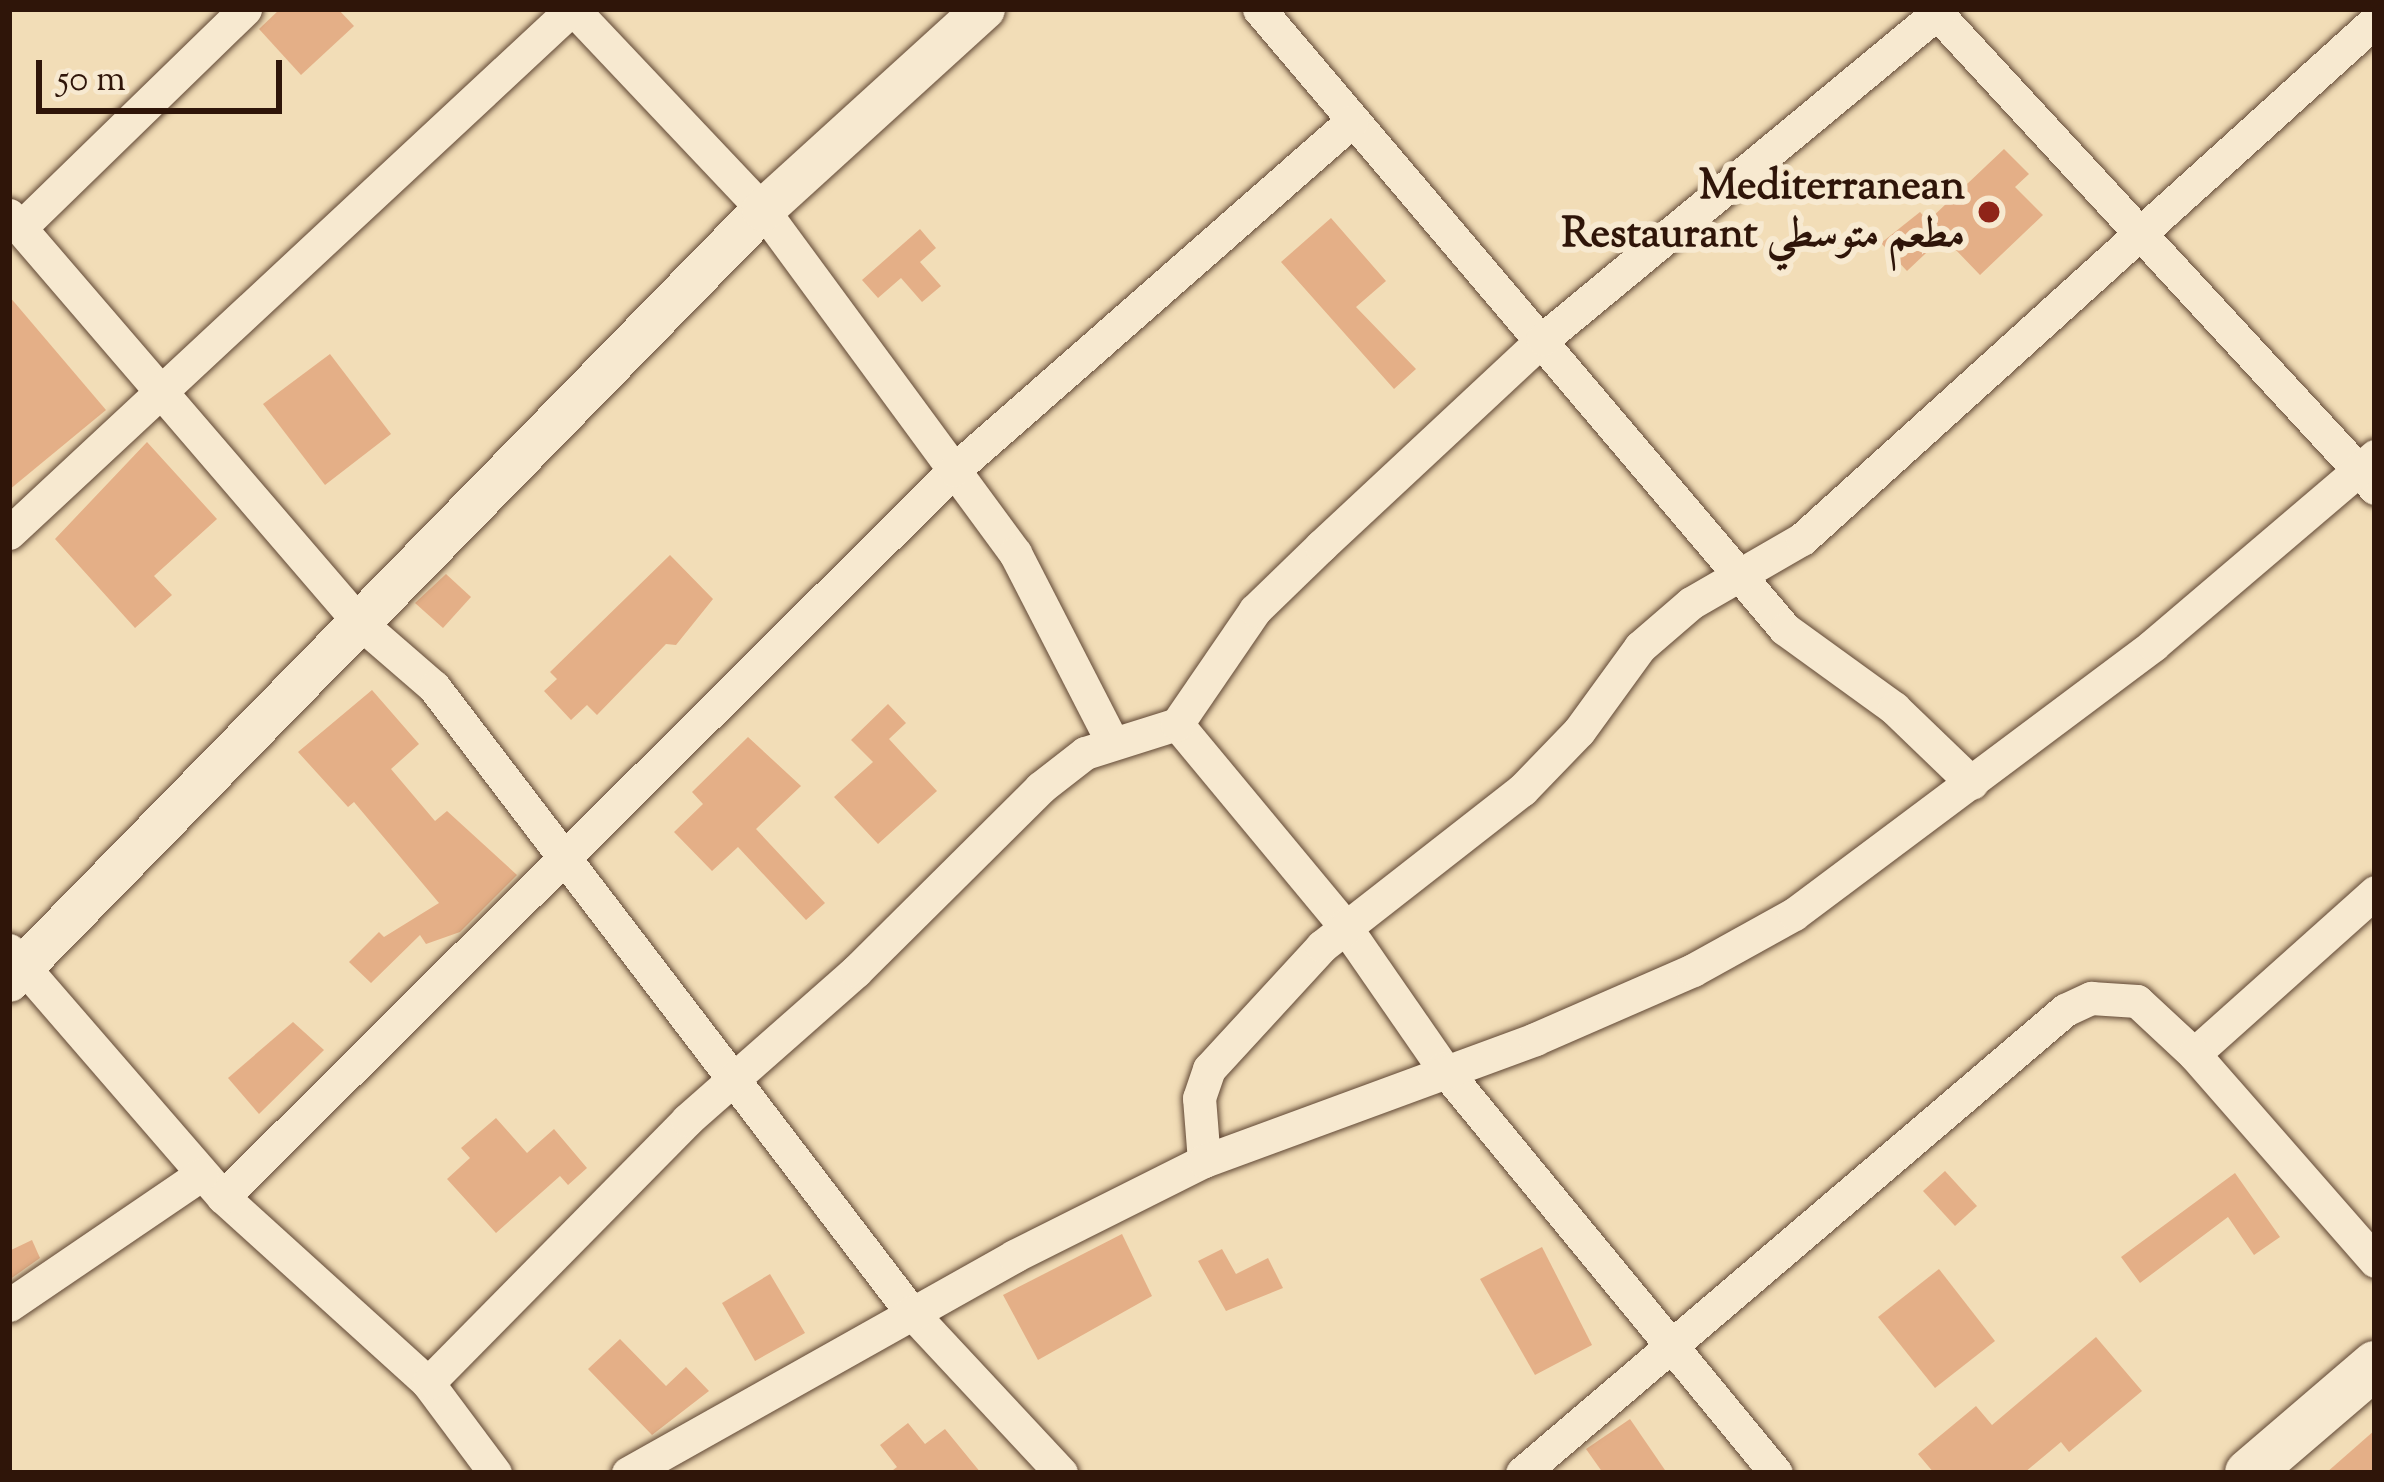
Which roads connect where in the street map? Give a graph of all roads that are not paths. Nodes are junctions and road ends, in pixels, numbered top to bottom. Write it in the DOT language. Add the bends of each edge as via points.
graph roads {
  1 [pos="245,9"];
  2 [pos="573,9"];
  3 [pos="984,9"];
  4 [pos="1259,9"];
  5 [pos="1937,10"];
  6 [pos="2375,21"];
  7 [pos="1352,121"];
  8 [pos="763,209"];
  9 [pos="14,221"];
  10 [pos="2140,228"];
  11 [pos="1544,339"];
  12 [pos="160,392"];
  13 [pos="954,470"];
  14 [pos="2370,472"];
  15 [pos="9,533"];
  16 [pos="1741,581"];
  17 [pos="359,622"];
  18 [pos="1177,724"];
  19 [pos="1112,742"];
  20 [pos="1972,783"];
  21 [pos="563,859"];
  22 [pos="2375,892"];
  23 [pos="1344,925"];
  24 [pos="14,966"];
  25 [pos="2194,1054"];
  26 [pos="1443,1068"];
  27 [pos="732,1081"];
  28 [pos="1204,1161"];
  29 [pos="212,1185"];
  30 [pos="2375,1261"];
  31 [pos="9,1306"];
  32 [pos="910,1312"];
  33 [pos="1668,1347"];
  34 [pos="2375,1365"];
  35 [pos="428,1383"];
  36 [pos="495,1473"];
  37 [pos="628,1473"];
  38 [pos="1061,1473"];
  39 [pos="1522,1473"];
  40 [pos="1776,1473"];
  41 [pos="2249,1473"];
  1 -- 9 [label="street"];
  2 -- 8 [label="street"];
  2 -- 12 [label="street"];
  3 -- 8 [label="street"];
  4 -- 7 [label="street"];
  5 -- 10 [label="street"];
  5 -- 11 [label="street"];
  6 -- 10 [label="street"];
  7 -- 11 [label="street"];
  7 -- 13 [label="street"];
  8 -- 13 [label="street"];
  8 -- 17 [label="street"];
  9 -- 12 [label="street"];
  10 -- 14 [label="street"];
  10 -- 16 [label="street" via="1802,539"];
  11 -- 16 [label="street"];
  11 -- 18 [label="street" via="1255,610"];
  12 -- 15 [label="street"];
  12 -- 17 [label="street"];
  13 -- 19 [label="street" via="1048,610"];
  13 -- 21 [label="street"];
  14 -- 20 [label="street"];
  16 -- 20 [label="street" via="1785,629 1894,708"];
  16 -- 23 [label="street" via="1691,603 1640,646 1580,731 1522,790"];
  17 -- 21 [label="street" via="434,687"];
  17 -- 24 [label="street"];
  18 -- 19 [label="street"];
  18 -- 23 [label="street"];
  19 -- 27 [label="street" via="1040,788"];
  20 -- 26 [label="street" via="1813,901 1694,970 1535,1039"];
  21 -- 27 [label="street"];
  21 -- 29 [label="street"];
  22 -- 25 [label="street"];
  23 -- 26 [label="street"];
  23 -- 28 [label="street" via="1209,1069 1199,1098"];
  24 -- 29 [label="street"];
  25 -- 30 [label="street"];
  25 -- 33 [label="street" via="2137,1001 2091,998 2065,1010"];
  26 -- 28 [label="street"];
  26 -- 33 [label="street"];
  27 -- 32 [label="street"];
  27 -- 35 [label="street"];
  28 -- 32 [label="street"];
  29 -- 31 [label="street"];
  29 -- 35 [label="street"];
  32 -- 37 [label="street"];
  32 -- 38 [label="street"];
  33 -- 39 [label="street"];
  33 -- 40 [label="street"];
  34 -- 41 [label="main road"];
  35 -- 36 [label="street"];
}
